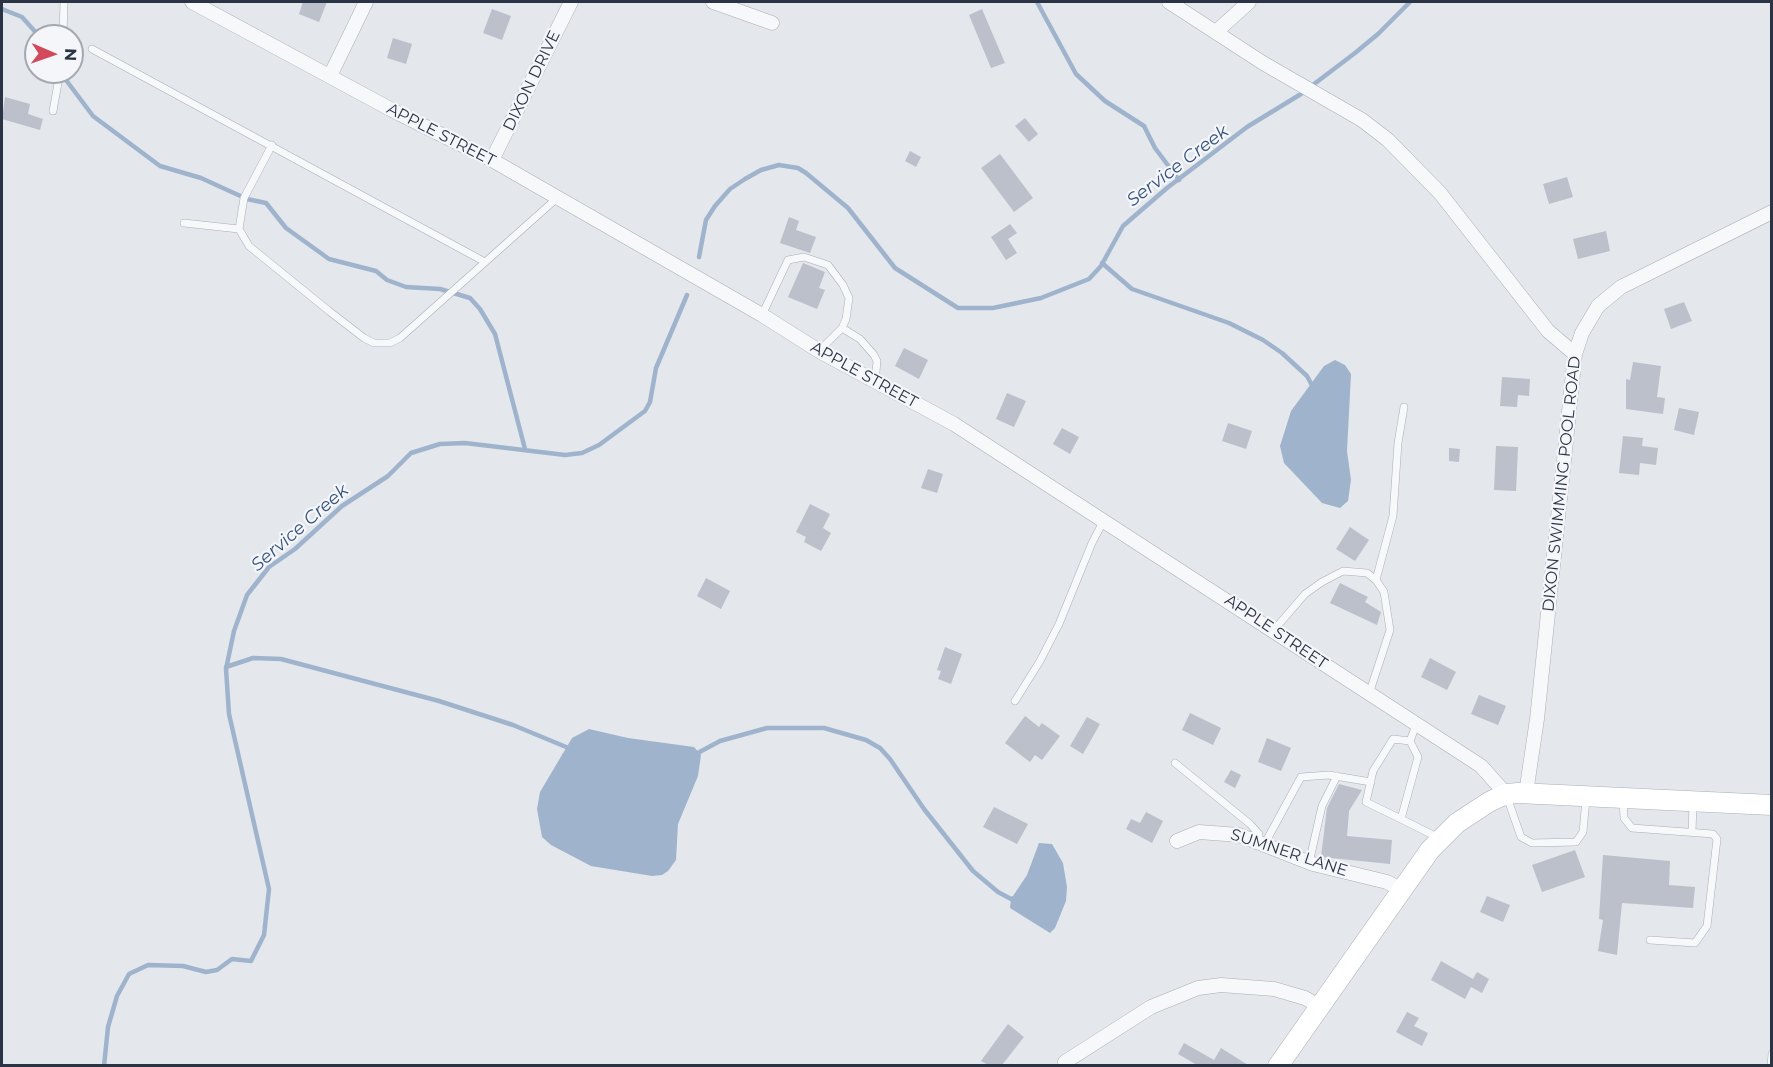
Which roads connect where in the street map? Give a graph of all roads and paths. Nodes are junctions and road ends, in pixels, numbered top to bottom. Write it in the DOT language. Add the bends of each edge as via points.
graph roads {
  1 [pos="64,2"];
  2 [pos="192,2"];
  3 [pos="366,2"];
  4 [pos="571,2"];
  5 [pos="713,2"];
  6 [pos="1169,2"];
  7 [pos="1249,2"];
  8 [pos="772,23"];
  9 [pos="63,24"];
  10 [pos="1216,31"];
  11 [pos="92,49"];
  12 [pos="330,76"];
  13 [pos="58,84"];
  14 [pos="53,111"];
  15 [pos="272,145"];
  16 [pos="492,160"];
  17 [pos="556,199"];
  18 [pos="1772,212"];
  19 [pos="184,223"];
  20 [pos="239,229"];
  21 [pos="485,262"];
  22 [pos="762,315"];
  23 [pos="842,328"];
  24 [pos="819,351"];
  25 [pos="1575,354"];
  26 [pos="875,382"];
  27 [pos="1404,407"];
  28 [pos="1104,520"];
  29 [pos="1376,580"];
  30 [pos="1274,630"];
  31 [pos="1369,694"];
  32 [pos="1015,702"];
  33 [pos="1416,725"];
  34 [pos="1410,741"];
  35 [pos="1175,763"];
  36 [pos="1337,776"];
  37 [pos="1371,782"];
  38 [pos="1526,793"];
  39 [pos="1506,794"];
  40 [pos="1586,796"];
  41 [pos="1623,798"];
  42 [pos="1694,802"];
  43 [pos="1770,808"];
  44 [pos="1401,819"];
  45 [pos="1692,832"];
  46 [pos="1440,838"];
  47 [pos="1177,841"];
  48 [pos="1261,843"];
  49 [pos="1309,862"];
  50 [pos="1400,890"];
  51 [pos="1650,940"];
  52 [pos="1319,1006"];
  53 [pos="1772,1054"];
  54 [pos="1065,1062"];
  55 [pos="1278,1065"];
  56 [pos="1771,1065"];
  1 -- 9 [label="lane"];
  2 -- 12 [label="street, APPLE STREET"];
  3 -- 12 [label="street"];
  4 -- 16 [label="street, DIXON DRIVE"];
  5 -- 8 [label="street"];
  6 -- 10 [label="street"];
  7 -- 10 [label="street"];
  10 -- 25 [label="street" via="1388,140 1440,193 1548,331"];
  11 -- 15 [label="lane"];
  12 -- 16 [label="street, APPLE STREET"];
  13 -- 14 [label="lane"];
  15 -- 20 [label="lane" via="244,198"];
  15 -- 21 [label="lane"];
  16 -- 17 [label="street, APPLE STREET"];
  17 -- 21 [label="lane"];
  17 -- 22 [label="street, APPLE STREET"];
  18 -- 25 [label="street, DIXON SWIMMING POOL ROAD" via="1621,287 1588,319"];
  19 -- 20 [label="lane"];
  20 -- 21 [label="lane" via="249,246 311,297 364,338 380,344 400,338 437,309"];
  22 -- 23 [label="lane" via="788,260 804,257 828,265 843,285 849,298"];
  22 -- 24 [label="street, APPLE STREET"];
  23 -- 24 [label="lane"];
  23 -- 26 [label="lane" via="860,339 874,355"];
  24 -- 26 [label="street, APPLE STREET"];
  25 -- 38 [label="street, DIXON SWIMMING POOL ROAD"];
  26 -- 28 [label="street, APPLE STREET" via="954,424"];
  27 -- 29 [label="lane" via="1393,516"];
  28 -- 30 [label="street, APPLE STREET"];
  28 -- 32 [label="lane" via="1059,624"];
  29 -- 30 [label="lane" via="1367,573 1354,571 1322,582 1305,594"];
  29 -- 31 [label="lane" via="1384,592 1390,630"];
  30 -- 31 [label="street, APPLE STREET"];
  31 -- 33 [label="street, APPLE STREET"];
  33 -- 34 [label="lane"];
  33 -- 39 [label="street, APPLE STREET" via="1481,766"];
  34 -- 37 [label="lane" via="1393,739"];
  34 -- 44 [label="lane" via="1418,757"];
  35 -- 48 [label="lane" via="1250,824"];
  36 -- 37 [label="lane"];
  36 -- 48 [label="lane" via="1301,777"];
  36 -- 49 [label="lane" via="1322,806"];
  37 -- 44 [label="lane" via="1366,801"];
  38 -- 39 [label="street"];
  38 -- 40 [label="street"];
  39 -- 40 [label="lane" via="1521,837 1532,843 1576,842 1583,832"];
  39 -- 46 [label="street" via="1467,815"];
  40 -- 41 [label="street"];
  41 -- 42 [label="street"];
  41 -- 45 [label="lane" via="1624,819 1632,828"];
  42 -- 43 [label="street"];
  42 -- 45 [label="lane"];
  44 -- 46 [label="lane"];
  45 -- 51 [label="lane" via="1713,834 1716,839 1707,927 1695,943"];
  46 -- 50 [label="street"];
  47 -- 48 [label="street, SUMNER LANE" via="1213,831"];
  48 -- 49 [label="street, SUMNER LANE"];
  49 -- 50 [label="street, SUMNER LANE" via="1387,882"];
  50 -- 52 [label="street"];
  52 -- 54 [label="street" via="1290,992 1245,986 1198,988 1151,1007"];
  52 -- 55 [label="street"];
  53 -- 56 [label="lane"];
}
